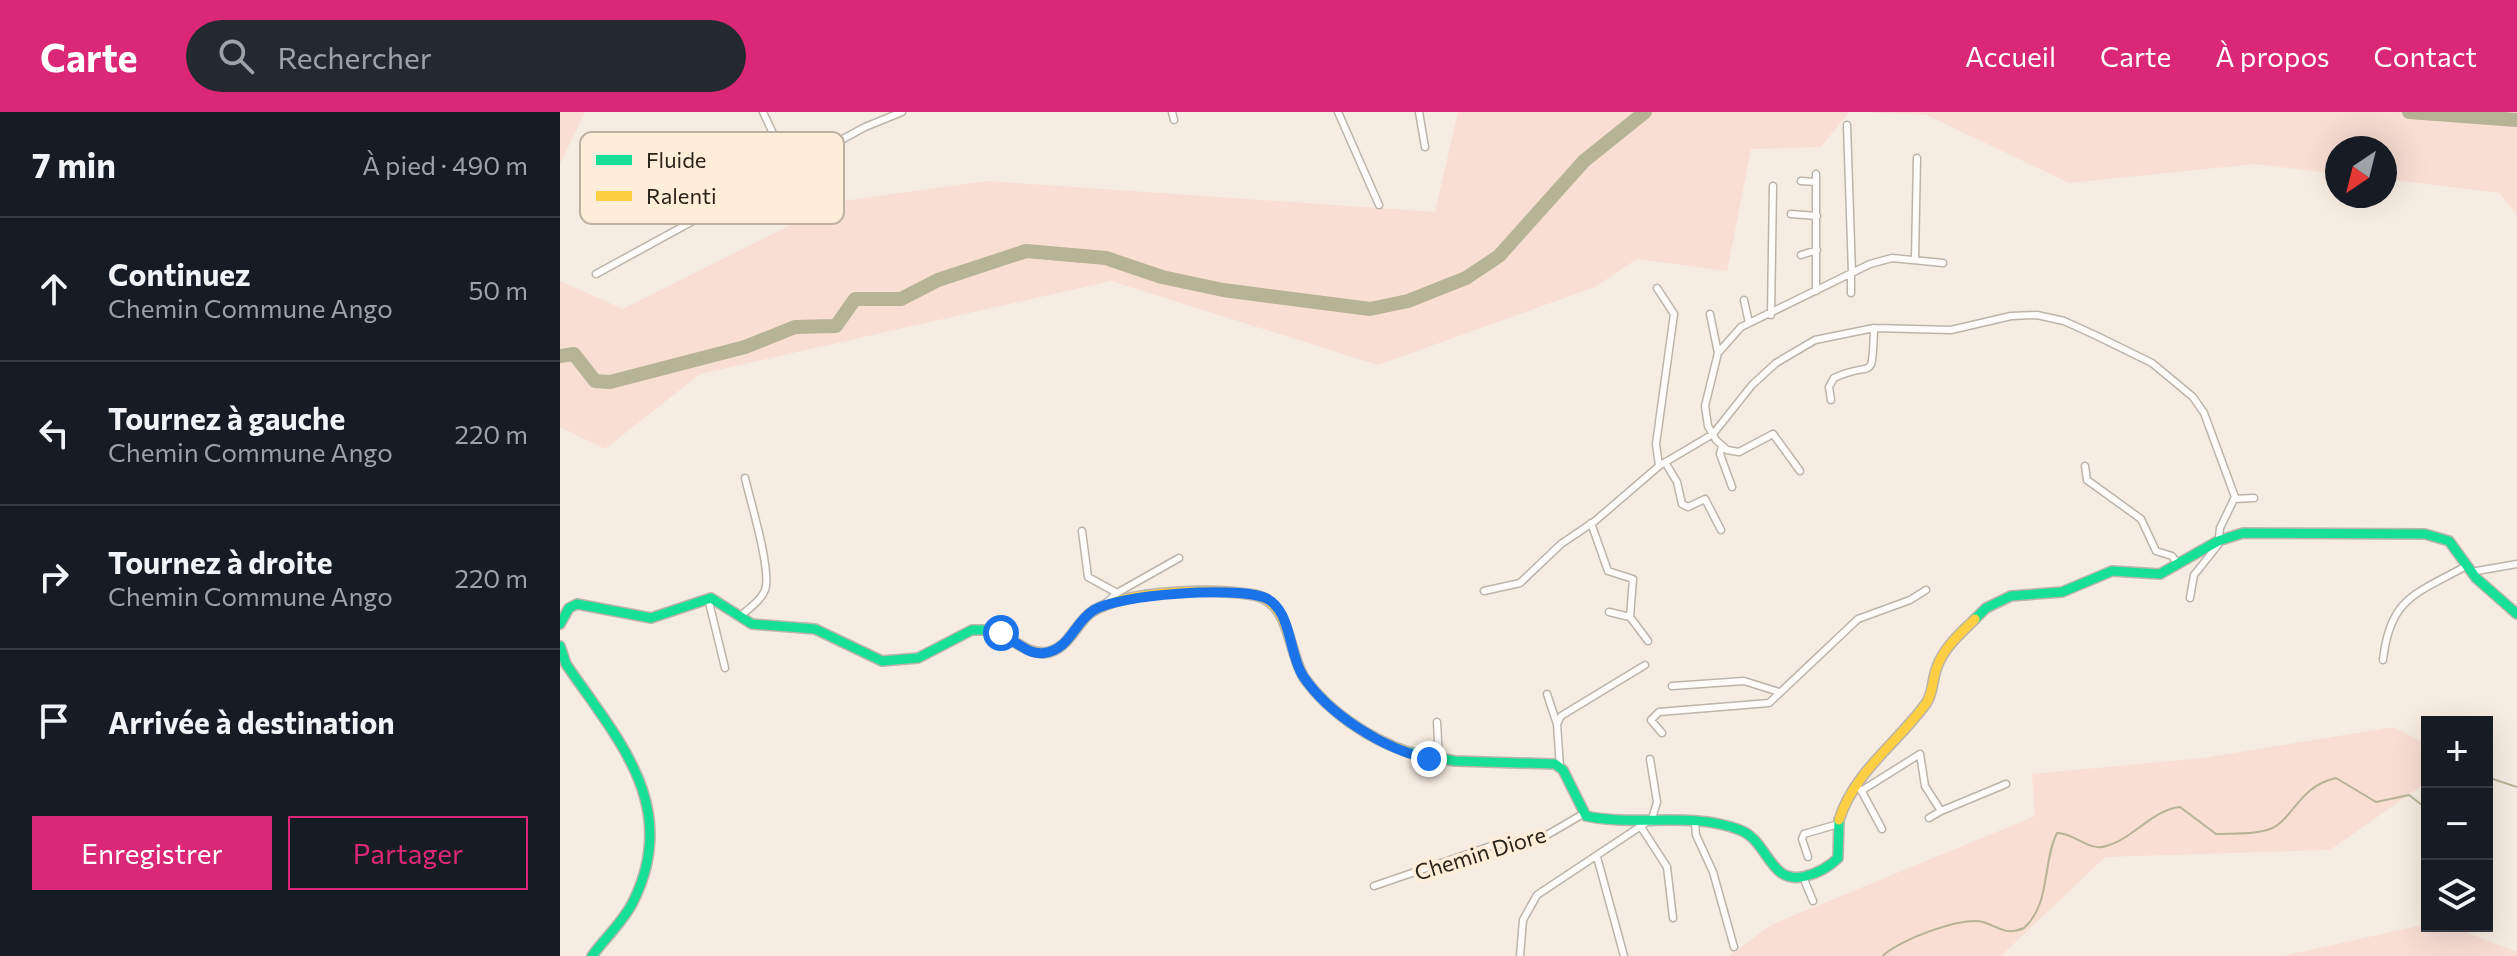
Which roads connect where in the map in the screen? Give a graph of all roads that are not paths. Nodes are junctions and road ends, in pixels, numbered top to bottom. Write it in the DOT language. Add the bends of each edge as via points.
graph roads {
  1 [pos="763,112"];
  2 [pos="902,112"];
  3 [pos="1338,112"];
  4 [pos="1419,112"];
  5 [pos="890,114"];
  6 [pos="1847,125"];
  7 [pos="772,132"];
  8 [pos="844,139"];
  9 [pos="1425,147"];
  10 [pos="1917,158"];
  11 [pos="1816,174"];
  12 [pos="1801,181"];
  13 [pos="1816,182"];
  14 [pos="1773,186"];
  15 [pos="1379,205"];
  16 [pos="1791,214"];
  17 [pos="1817,216"];
  18 [pos="686,224"];
  19 [pos="1817,250"];
  20 [pos="1801,255"];
  21 [pos="1915,259"];
  22 [pos="1943,263"];
  23 [pos="1852,273"];
  24 [pos="596,274"];
  25 [pos="1657,288"];
  26 [pos="1816,291"];
  27 [pos="1851,293"];
  28 [pos="1744,300"];
  29 [pos="1710,314"];
  30 [pos="1771,315"];
  31 [pos="1749,323"];
  32 [pos="1874,328"];
  33 [pos="1718,353"];
  34 [pos="1831,400"];
  35 [pos="1713,434"];
  36 [pos="1722,446"];
  37 [pos="1662,464"];
  38 [pos="2085,466"];
  39 [pos="1800,471"];
  40 [pos="745,478"];
  41 [pos="1732,487"];
  42 [pos="2254,498"];
  43 [pos="2234,499"];
  44 [pos="1591,523"];
  45 [pos="1721,530"];
  46 [pos="1082,531"];
  47 [pos="2218,541"];
  48 [pos="1179,558"];
  49 [pos="2177,563"];
  50 [pos="2517,564"];
  51 [pos="2469,569"];
  52 [pos="1926,590"];
  53 [pos="1484,591"];
  54 [pos="1117,593"];
  55 [pos="707,597"];
  56 [pos="2190,598"];
  57 [pos="1103,607"];
  58 [pos="1609,612"];
  59 [pos="2517,614"];
  60 [pos="739,617"];
  61 [pos="1630,617"];
  62 [pos="560,624"];
  63 [pos="1648,641"];
  64 [pos="560,646"];
  65 [pos="2383,660"];
  66 [pos="1645,665"];
  67 [pos="725,668"];
  68 [pos="1672,686"];
  69 [pos="1779,692"];
  70 [pos="1547,694"];
  71 [pos="1437,722"];
  72 [pos="1557,724"];
  73 [pos="1662,733"];
  74 [pos="1650,759"];
  75 [pos="1439,760"];
  76 [pos="1560,767"];
  77 [pos="2006,784"];
  78 [pos="1860,788"];
  79 [pos="1941,811"];
  80 [pos="1583,814"];
  81 [pos="1929,818"];
  82 [pos="1695,823"];
  83 [pos="1647,824"];
  84 [pos="1838,824"];
  85 [pos="1882,829"];
  86 [pos="1597,857"];
  87 [pos="1808,857"];
  88 [pos="1803,877"];
  89 [pos="1374,886"];
  90 [pos="1813,901"];
  91 [pos="1673,918"];
  92 [pos="1734,947"];
  93 [pos="592,956"];
  94 [pos="1520,956"];
  95 [pos="1624,956"];
  1 -- 7 [label="street"];
  2 -- 5 [label="street"];
  3 -- 15 [label="street"];
  4 -- 9 [label="street"];
  5 -- 8 [label="street"];
  6 -- 23 [label="street"];
  10 -- 21 [label="street"];
  11 -- 13 [label="street"];
  12 -- 13 [label="street"];
  13 -- 17 [label="street"];
  14 -- 30 [label="street"];
  16 -- 17 [label="street"];
  17 -- 19 [label="street"];
  18 -- 24 [label="street"];
  19 -- 20 [label="street"];
  19 -- 26 [label="street"];
  21 -- 22 [label="street"];
  21 -- 23 [label="street" via="1881,260"];
  23 -- 26 [label="street"];
  23 -- 27 [label="street"];
  25 -- 37 [label="street" via="1674,314 1656,444"];
  26 -- 30 [label="street"];
  28 -- 31 [label="street"];
  29 -- 33 [label="street"];
  30 -- 31 [label="street"];
  31 -- 33 [label="street"];
  32 -- 34 [label="street" via="1872,364 1868,370 1834,378"];
  32 -- 35 [label="street" via="1815,340 1776,363"];
  32 -- 43 [label="street" via="1951,330 2037,315 2097,336 2152,363 2193,397 2226,467"];
  33 -- 35 [label="street" via="1705,406"];
  35 -- 36 [label="street"];
  35 -- 37 [label="street"];
  36 -- 39 [label="street" via="1739,452 1773,434"];
  36 -- 41 [label="street"];
  37 -- 44 [label="street"];
  37 -- 45 [label="street" via="1677,482 1682,504 1688,507 1705,499"];
  38 -- 49 [label="street" via="2084,482 2141,519 2156,551"];
  40 -- 60 [label="street" via="757,518 766,587"];
  42 -- 43 [label="street"];
  43 -- 47 [label="street"];
  44 -- 53 [label="street" via="1520,583"];
  44 -- 61 [label="street" via="1608,571 1633,579"];
  46 -- 54 [label="street" via="1088,577"];
  47 -- 49 [label="street"];
  47 -- 51 [label="street" via="2257,532 2425,534 2449,541"];
  47 -- 56 [label="street" via="2194,575"];
  48 -- 54 [label="street"];
  49 -- 78 [label="street" via="2156,575 2112,571 2062,592 2011,596 1986,608 1949,645 1926,703 1888,743"];
  50 -- 51 [label="street"];
  51 -- 59 [label="street"];
  51 -- 65 [label="street" via="2401,605 2388,629"];
  52 -- 69 [label="street" via="1858,619"];
  54 -- 57 [label="street"];
  55 -- 60 [label="street"];
  55 -- 62 [label="street" via="685,611 654,618 577,604"];
  55 -- 67 [label="street"];
  57 -- 60 [label="street" via="1048,653 1035,653 1001,633 981,629 901,662 859,655 817,630 759,626"];
  57 -- 75 [label="street" via="1177,593 1268,599 1282,616 1297,665 1313,688 1370,734"];
  58 -- 61 [label="street"];
  61 -- 63 [label="street"];
  64 -- 93 [label="street" via="566,664 641,776 651,807 643,879 633,903"];
  66 -- 72 [label="street" via="1566,711"];
  68 -- 69 [label="street" via="1744,681"];
  69 -- 73 [label="street" via="1763,706 1659,712 1651,720"];
  70 -- 72 [label="street"];
  71 -- 75 [label="street"];
  72 -- 76 [label="street"];
  74 -- 83 [label="street" via="1657,802"];
  75 -- 76 [label="street"];
  76 -- 80 [label="street"];
  77 -- 79 [label="street"];
  78 -- 79 [label="street" via="1920,754 1925,786"];
  78 -- 84 [label="street" via="1845,802"];
  78 -- 85 [label="street"];
  79 -- 81 [label="street"];
  80 -- 83 [label="street"];
  80 -- 89 [label="street, Chemin Diore" via="1547,835 1491,846"];
  82 -- 83 [label="street"];
  82 -- 88 [label="street" via="1744,831 1756,839 1780,876"];
  82 -- 92 [label="street"];
  83 -- 86 [label="street"];
  83 -- 91 [label="street" via="1667,867"];
  84 -- 87 [label="street" via="1804,834"];
  84 -- 88 [label="street" via="1838,858"];
  86 -- 94 [label="street" via="1549,885 1528,906"];
  86 -- 95 [label="street"];
  88 -- 90 [label="street"];
}
